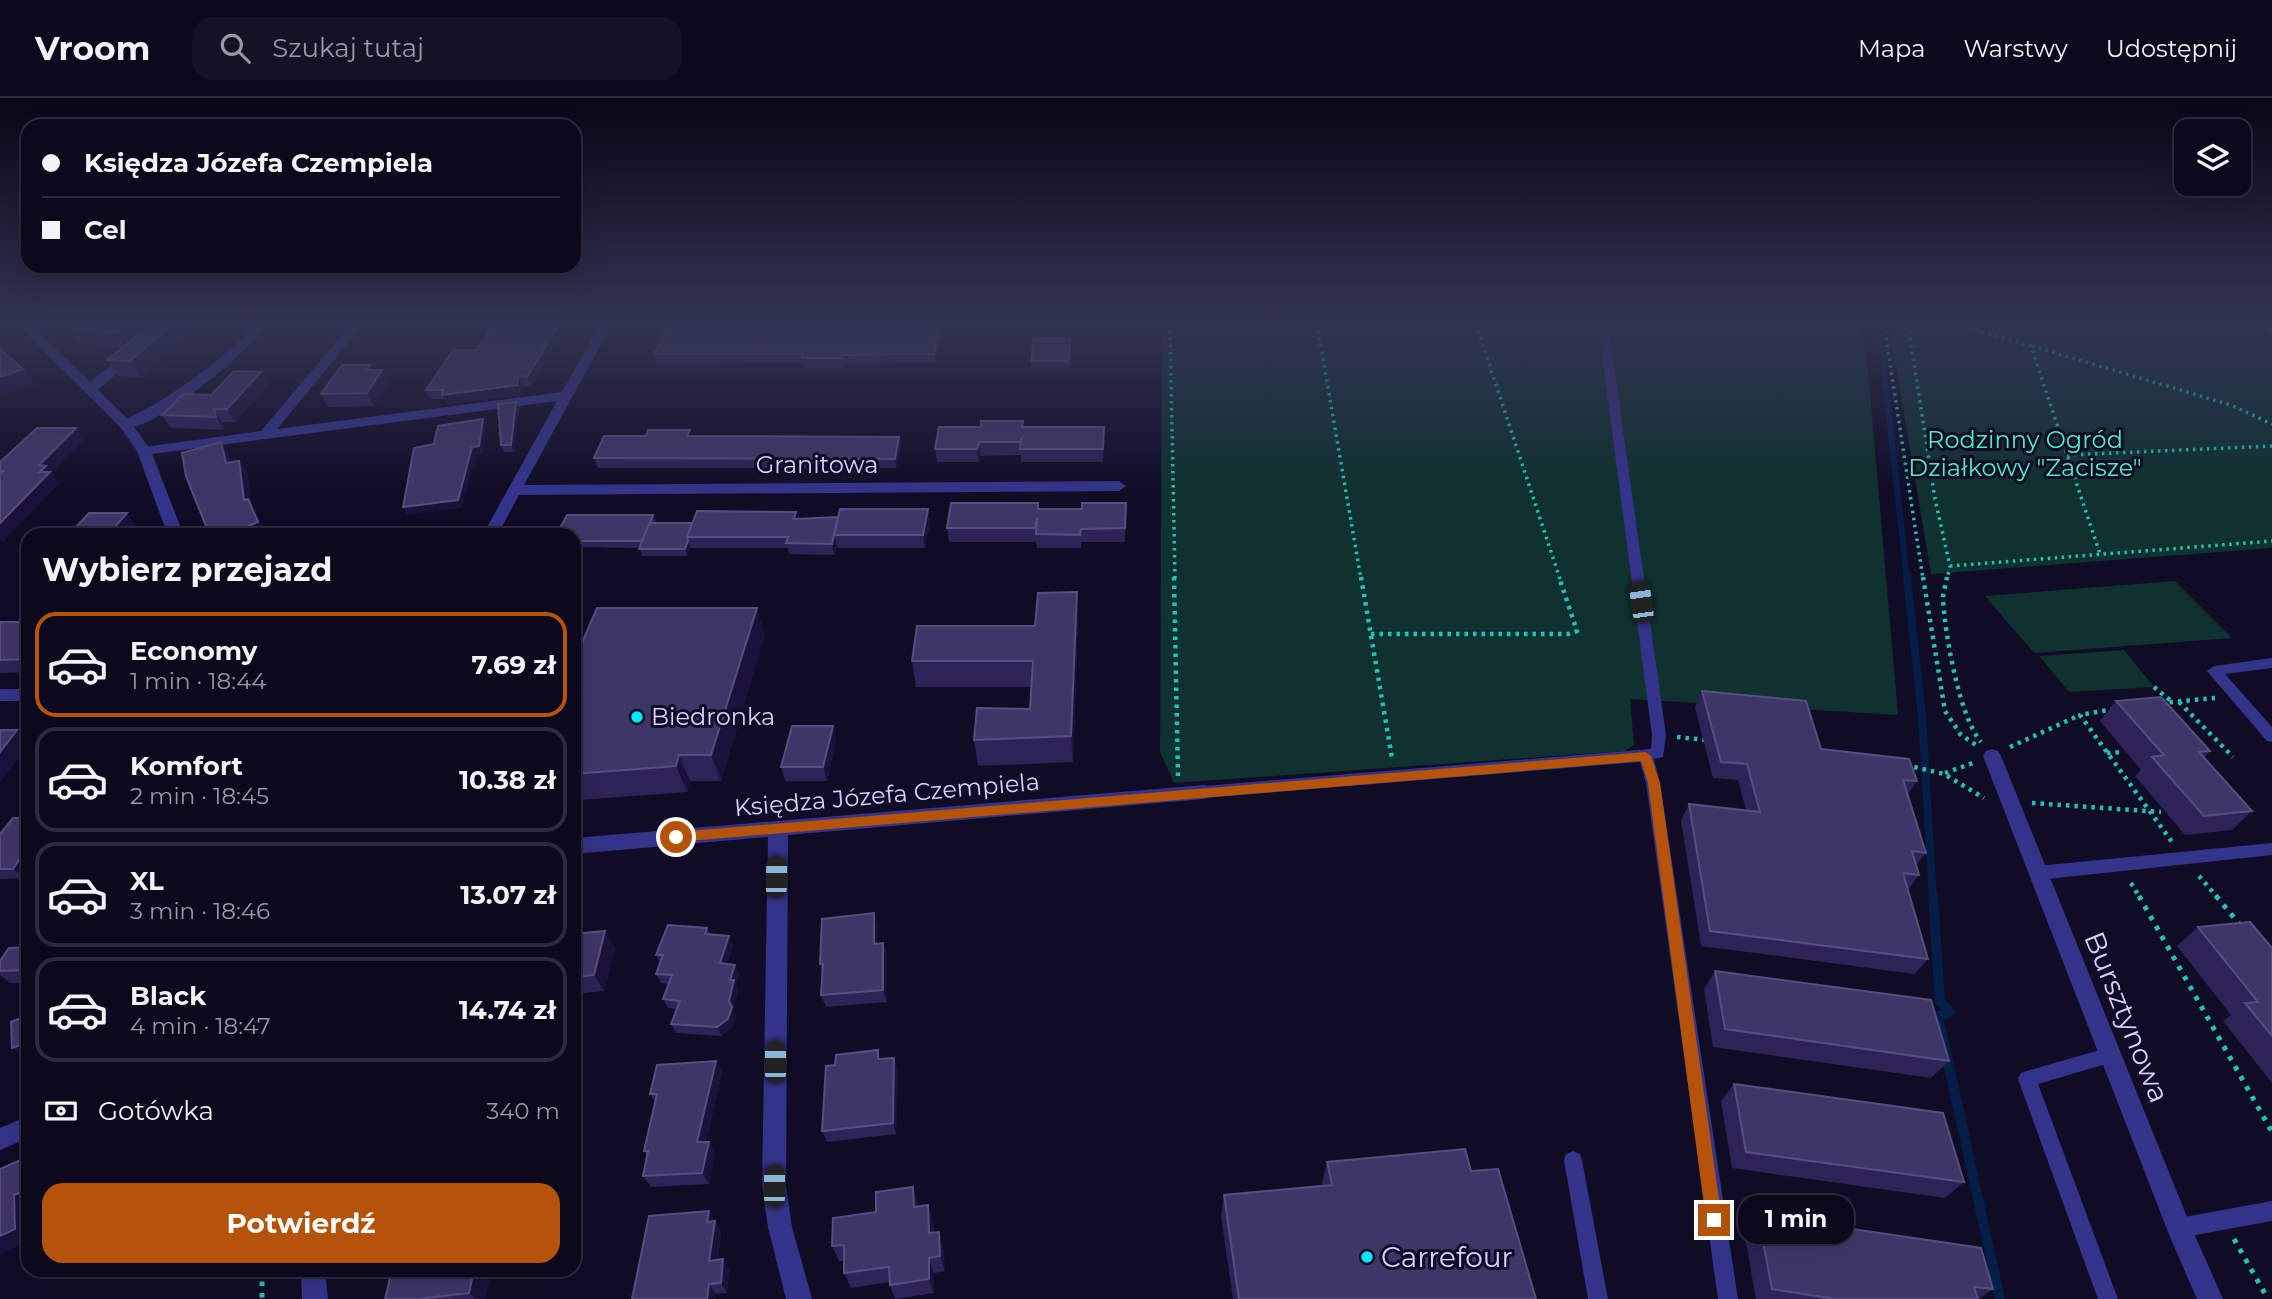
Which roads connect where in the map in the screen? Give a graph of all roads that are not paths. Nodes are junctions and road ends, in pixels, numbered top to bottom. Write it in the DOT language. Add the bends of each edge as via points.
graph roads {
  1 [pos="79,380"];
  2 [pos="101,380"];
  3 [pos="200,380"];
  4 [pos="311,380"];
  5 [pos="576,380"];
  6 [pos="1610,380"];
  7 [pos="89,390"];
  8 [pos="568,396"];
  9 [pos="126,425"];
  10 [pos="265,435"];
  11 [pos="144,451"];
  12 [pos="1119,486"];
  13 [pos="515,490"];
  14 [pos="173,528"];
  15 [pos="494,528"];
  16 [pos="2272,663"];
  17 [pos="0,695"];
  18 [pos="21,695"];
  19 [pos="2272,737"];
  20 [pos="1992,755"];
  21 [pos="1646,756"];
  22 [pos="1204,792"];
  23 [pos="779,828"];
  24 [pos="581,845"];
  25 [pos="2272,849"];
  26 [pos="2038,873"];
  27 [pos="2110,1055"];
  28 [pos="21,1130"];
  29 [pos="0,1139"];
  30 [pos="1573,1160"];
  31 [pos="2272,1211"];
  32 [pos="2179,1228"];
  33 [pos="313,1277"];
  34 [pos="315,1299"];
  35 [pos="799,1299"];
  36 [pos="1598,1299"];
  37 [pos="1728,1299"];
  38 [pos="2108,1299"];
  39 [pos="2210,1299"];
  1 -- 7 [label="street"];
  2 -- 7 [label="street"];
  3 -- 9 [label="street" via="156,411"];
  4 -- 10 [label="street"];
  5 -- 8 [label="street"];
  6 -- 21 [label="lane" via="1659,735 1658,753"];
  7 -- 9 [label="street"];
  8 -- 10 [label="street"];
  8 -- 13 [label="street"];
  9 -- 11 [label="street"];
  10 -- 11 [label="street"];
  11 -- 14 [label="street"];
  12 -- 13 [label="street, Granitowa"];
  13 -- 15 [label="street"];
  16 -- 19 [label="lane" via="2214,671"];
  17 -- 18 [label="street"];
  20 -- 26 [label="street, Bursztynowa"];
  21 -- 22 [label="lane"];
  21 -- 37 [label="lane" via="1654,783"];
  22 -- 23 [label="street, Księdza Józefa Czempiela"];
  23 -- 24 [label="street, Księdza Józefa Czempiela"];
  23 -- 35 [label="street" via="774,1186"];
  25 -- 26 [label="lane"];
  26 -- 27 [label="street, Bursztynowa"];
  27 -- 32 [label="street, Bursztynowa"];
  27 -- 38 [label="lane" via="2027,1079"];
  28 -- 29 [label="street"];
  30 -- 36 [label="lane"];
  31 -- 32 [label="lane"];
  32 -- 39 [label="street, Bursztynowa"];
  33 -- 34 [label="street"];
}
